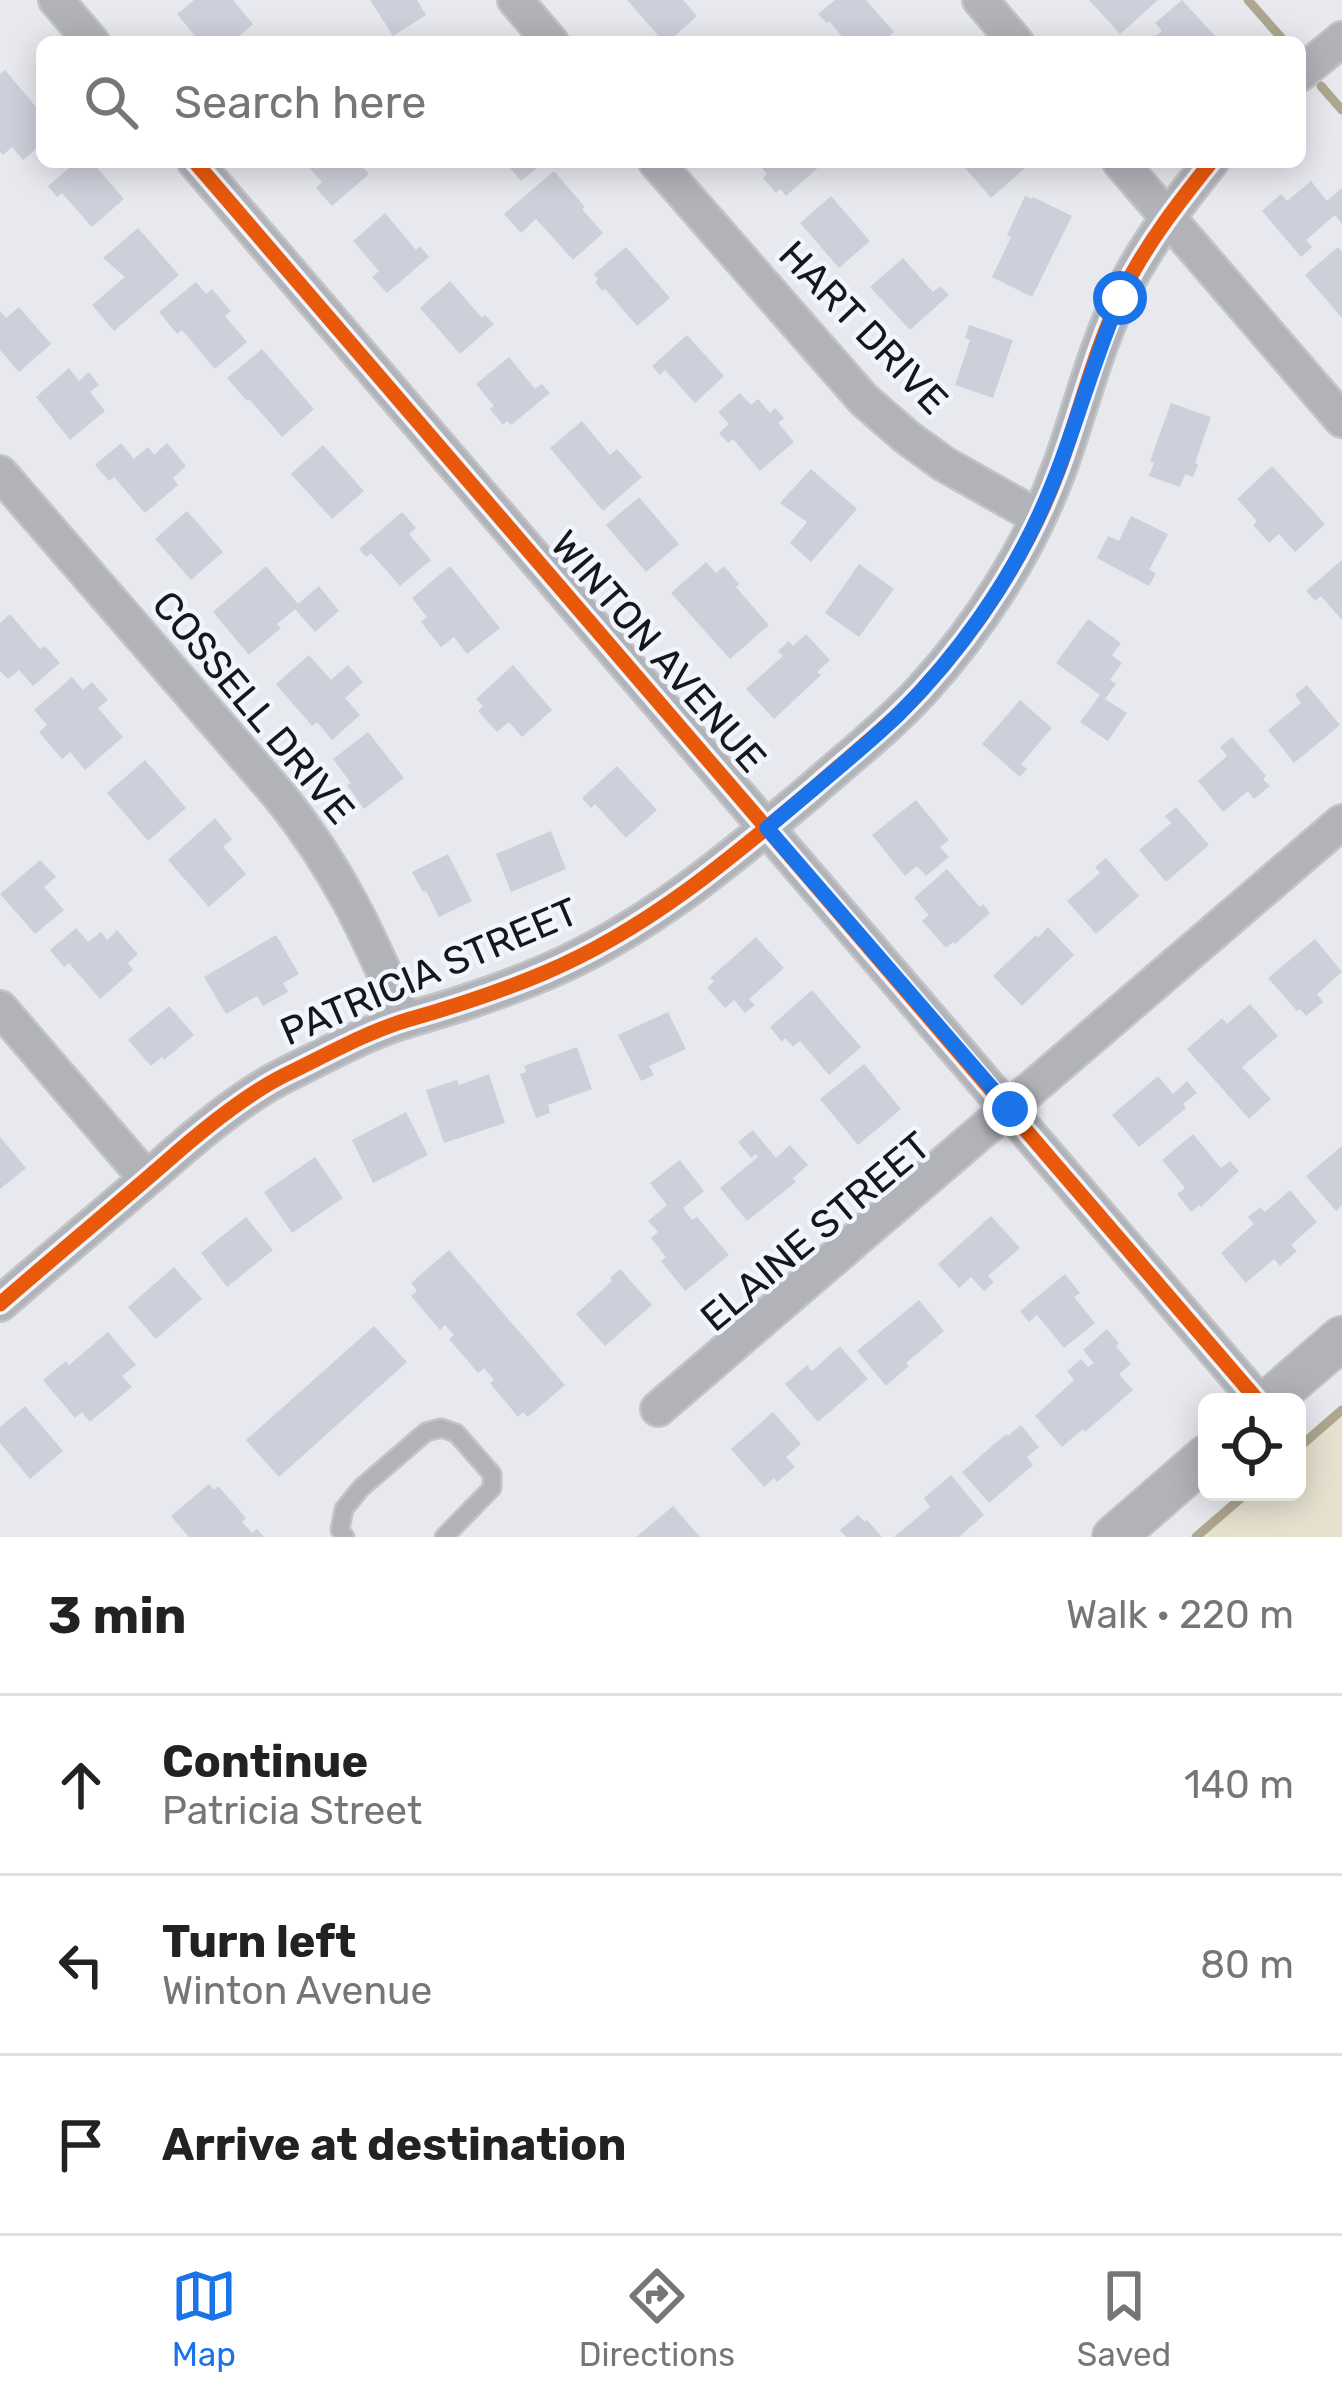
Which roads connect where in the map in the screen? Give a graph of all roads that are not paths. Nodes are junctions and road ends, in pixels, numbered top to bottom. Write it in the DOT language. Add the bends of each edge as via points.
graph roads {
  1 [pos="56,0"];
  2 [pos="515,0"];
  3 [pos="980,0"];
  4 [pos="87,36"];
  5 [pos="546,36"];
  6 [pos="1011,36"];
  7 [pos="1342,39"];
  8 [pos="1306,69"];
  9 [pos="200,168"];
  10 [pos="661,168"];
  11 [pos="1125,168"];
  12 [pos="1206,168"];
  13 [pos="1168,217"];
  14 [pos="1342,420"];
  15 [pos="0,473"];
  16 [pos="1038,517"];
  17 [pos="1342,822"];
  18 [pos="767,828"];
  19 [pos="0,1008"];
  20 [pos="405,1021"];
  21 [pos="1010,1109"];
  22 [pos="146,1178"];
  23 [pos="0,1304"];
  24 [pos="1342,1338"];
  25 [pos="1256,1393"];
  26 [pos="1275,1393"];
  27 [pos="658,1408"];
  28 [pos="1198,1464"];
  29 [pos="345,1537"];
  30 [pos="444,1537"];
  31 [pos="1114,1537"];
  1 -- 4 [label="street"];
  2 -- 5 [label="street"];
  3 -- 6 [label="street"];
  7 -- 8 [label="street"];
  9 -- 18 [label="street, WINTON AVENUE"];
  10 -- 16 [label="street, HART DRIVE" via="875,410 944,464"];
  11 -- 13 [label="street"];
  12 -- 13 [label="street, PATRICIA STREET"];
  13 -- 14 [label="street"];
  13 -- 16 [label="street, PATRICIA STREET" via="1120,298"];
  15 -- 20 [label="street, COSSELL DRIVE" via="316,842 361,917"];
  16 -- 18 [label="street, PATRICIA STREET" via="994,595 920,692"];
  17 -- 21 [label="street, ELAINE STREET"];
  18 -- 20 [label="street, PATRICIA STREET" via="600,946"];
  18 -- 21 [label="street, WINTON AVENUE"];
  19 -- 22 [label="street"];
  20 -- 22 [label="street, PATRICIA STREET" via="264,1087"];
  21 -- 25 [label="street, WINTON AVENUE"];
  21 -- 27 [label="street, ELAINE STREET"];
  22 -- 23 [label="street, PATRICIA STREET"];
  24 -- 26 [label="street"];
  28 -- 31 [label="street"];
  29 -- 30 [label="lane" via="344,1509 361,1488 441,1428 456,1433 492,1474 492,1488"];
}
